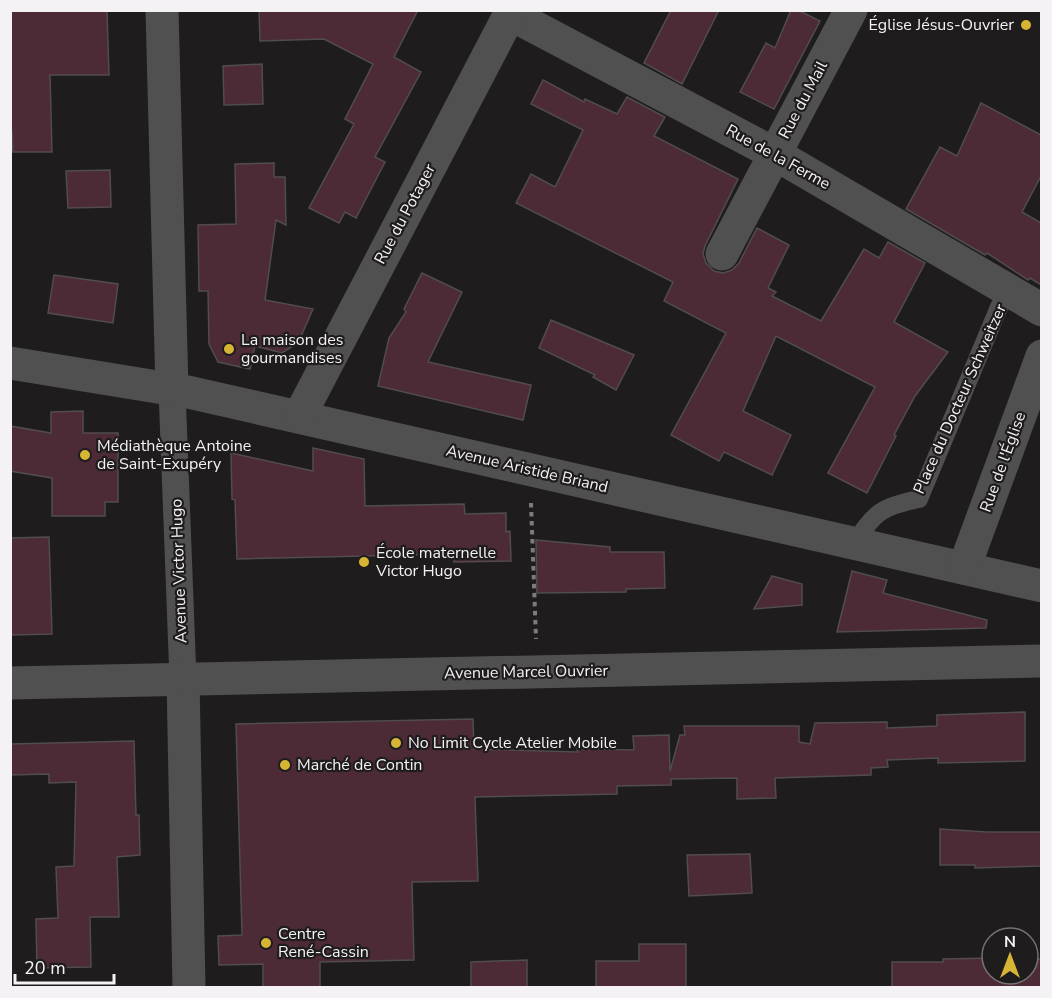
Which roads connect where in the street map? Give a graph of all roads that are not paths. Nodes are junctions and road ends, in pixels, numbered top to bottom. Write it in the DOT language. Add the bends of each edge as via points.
graph roads {
  1 [pos="162,10"];
  2 [pos="851,10"];
  3 [pos="511,12"];
  4 [pos="775,153"];
  5 [pos="722,254"];
  6 [pos="1009,292"];
  7 [pos="1041,310"];
  8 [pos="1041,356"];
  9 [pos="10,363"];
  10 [pos="172,390"];
  11 [pos="299,417"];
  12 [pos="854,544"];
  13 [pos="964,568"];
  14 [pos="1041,586"];
  15 [pos="1041,661"];
  16 [pos="183,679"];
  17 [pos="10,683"];
  18 [pos="189,987"];
  1 -- 10 [label="street, Avenue Victor Hugo"];
  2 -- 4 [label="street, Rue du Mail"];
  3 -- 4 [label="street, Rue de la Ferme"];
  3 -- 11 [label="street, Rue du Potager"];
  4 -- 5 [label="street, Rue du Mail"];
  4 -- 6 [label="street, Rue de la Ferme"];
  6 -- 7 [label="street, Rue de la Ferme"];
  6 -- 12 [label="lane, Place du Docteur Schweitzer" via="999,307 919,499 881,510 866,524"];
  8 -- 13 [label="street, Rue de l'Église"];
  9 -- 10 [label="street, Avenue Aristide Briand"];
  10 -- 11 [label="street, Avenue Aristide Briand"];
  10 -- 16 [label="street, Avenue Victor Hugo"];
  11 -- 12 [label="street, Avenue Aristide Briand"];
  12 -- 13 [label="street, Avenue Aristide Briand"];
  13 -- 14 [label="street, Avenue Aristide Briand"];
  15 -- 16 [label="street, Avenue Marcel Ouvrier"];
  16 -- 17 [label="street, Avenue Marcel Ouvrier"];
  16 -- 18 [label="street, Avenue Victor Hugo"];
}
